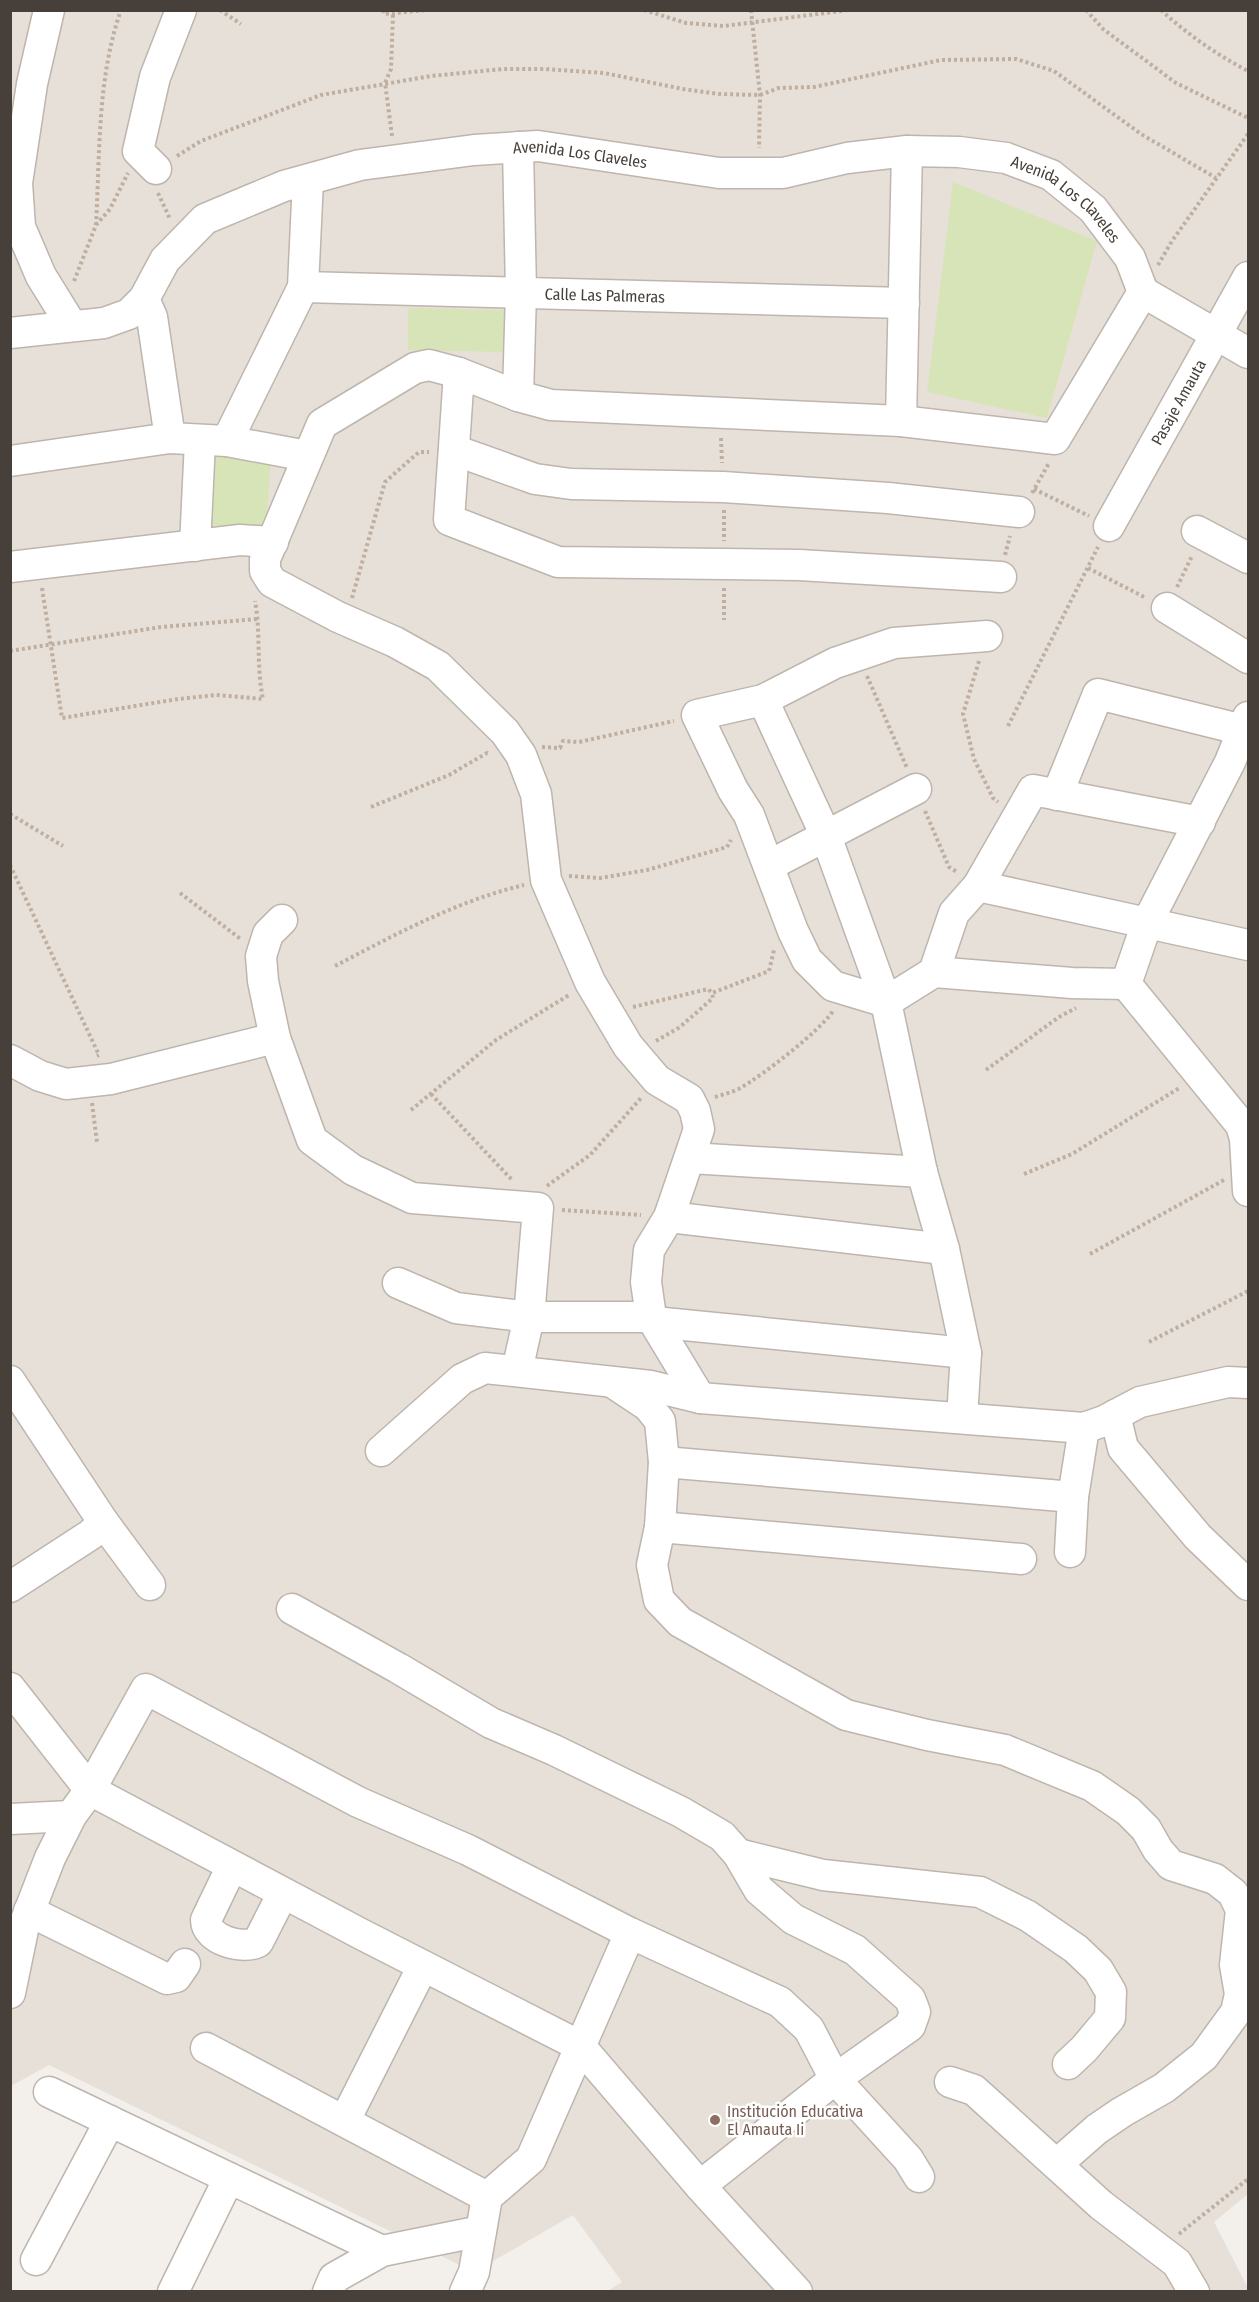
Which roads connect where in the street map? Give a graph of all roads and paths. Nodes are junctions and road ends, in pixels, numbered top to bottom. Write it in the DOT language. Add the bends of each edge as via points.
graph roads {
  1 [pos="49,10"];
  2 [pos="122,10"];
  3 [pos="181,10"];
  4 [pos="220,10"];
  5 [pos="383,10"];
  6 [pos="427,10"];
  7 [pos="644,10"];
  8 [pos="751,10"];
  9 [pos="849,10"];
  10 [pos="1086,10"];
  11 [pos="1161,10"];
  12 [pos="393,14"];
  13 [pos="753,22"];
  14 [pos="241,24"];
  15 [pos="1248,71"];
  16 [pos="385,83"];
  17 [pos="760,95"];
  18 [pos="1248,118"];
  19 [pos="1248,134"];
  20 [pos="518,147"];
  21 [pos="908,151"];
  22 [pos="147,160"];
  23 [pos="395,160"];
  24 [pos="759,173"];
  25 [pos="1216,178"];
  26 [pos="309,180"];
  27 [pos="96,225"];
  28 [pos="186,238"];
  29 [pos="1172,241"];
  30 [pos="1248,277"];
  31 [pos="303,287"];
  32 [pos="521,292"];
  33 [pos="1143,292"];
  34 [pos="144,299"];
  35 [pos="904,303"];
  36 [pos="65,315"];
  37 [pos="10,333"];
  38 [pos="1216,334"];
  39 [pos="1248,353"];
  40 [pos="459,373"];
  41 [pos="519,396"];
  42 [pos="719,414"];
  43 [pos="901,421"];
  44 [pos="170,438"];
  45 [pos="213,441"];
  46 [pos="454,450"];
  47 [pos="307,456"];
  48 [pos="10,461"];
  49 [pos="723,487"];
  50 [pos="1026,501"];
  51 [pos="1109,526"];
  52 [pos="1200,532"];
  53 [pos="273,542"];
  54 [pos="195,546"];
  55 [pos="1248,558"];
  56 [pos="724,563"];
  57 [pos="24,565"];
  58 [pos="1088,568"];
  59 [pos="1001,577"];
  60 [pos="254,591"];
  61 [pos="1167,608"];
  62 [pos="338,617"];
  63 [pos="258,619"];
  64 [pos="724,620"];
  65 [pos="987,636"];
  66 [pos="51,644"];
  67 [pos="10,651"];
  68 [pos="1248,658"];
  69 [pos="763,700"];
  70 [pos="698,715"];
  71 [pos="1246,724"];
  72 [pos="1008,726"];
  73 [pos="518,751"];
  74 [pos="916,789"];
  75 [pos="1057,795"];
  76 [pos="371,807"];
  77 [pos="10,814"];
  78 [pos="749,815"];
  79 [pos="1200,822"];
  80 [pos="826,836"];
  81 [pos="63,846"];
  82 [pos="10,865"];
  83 [pos="770,865"];
  84 [pos="546,880"];
  85 [pos="978,886"];
  86 [pos="180,893"];
  87 [pos="282,920"];
  88 [pos="1147,923"];
  89 [pos="791,926"];
  90 [pos="1248,945"];
  91 [pos="261,956"];
  92 [pos="335,966"];
  93 [pos="934,972"];
  94 [pos="590,982"];
  95 [pos="1125,984"];
  96 [pos="846,990"];
  97 [pos="712,993"];
  98 [pos="886,1002"];
  99 [pos="1078,1007"];
  100 [pos="608,1013"];
  101 [pos="275,1038"];
  102 [pos="635,1053"];
  103 [pos="10,1060"];
  104 [pos="986,1070"];
  105 [pos="89,1071"];
  106 [pos="1200,1076"];
  107 [pos="657,1080"];
  108 [pos="431,1094"];
  109 [pos="411,1110"];
  110 [pos="695,1111"];
  111 [pos="97,1142"];
  112 [pos="690,1158"];
  113 [pos="922,1172"];
  114 [pos="1024,1174"];
  115 [pos="1247,1179"];
  116 [pos="513,1181"];
  117 [pos="538,1208"];
  118 [pos="669,1217"];
  119 [pos="944,1249"];
  120 [pos="1090,1254"];
  121 [pos="399,1283"];
  122 [pos="1248,1291"];
  123 [pos="529,1317"];
  124 [pos="653,1320"];
  125 [pos="1149,1342"];
  126 [pos="966,1353"];
  127 [pos="518,1371"];
  128 [pos="10,1381"];
  129 [pos="612,1382"];
  130 [pos="1248,1383"];
  131 [pos="700,1398"];
  132 [pos="1115,1415"];
  133 [pos="962,1418"];
  134 [pos="1084,1428"];
  135 [pos="381,1451"];
  136 [pos="664,1462"];
  137 [pos="1073,1497"];
  138 [pos="104,1523"];
  139 [pos="660,1527"];
  140 [pos="1070,1552"];
  141 [pos="1021,1559"];
  142 [pos="150,1585"];
  143 [pos="1248,1585"];
  144 [pos="10,1587"];
  145 [pos="292,1609"];
  146 [pos="10,1688"];
  147 [pos="90,1790"];
  148 [pos="70,1816"];
  149 [pos="10,1819"];
  150 [pos="738,1854"];
  151 [pos="232,1866"];
  152 [pos="283,1893"];
  153 [pos="29,1911"];
  154 [pos="630,1934"];
  155 [pos="185,1964"];
  156 [pos="423,1966"];
  157 [pos="10,1994"];
  158 [pos="580,2046"];
  159 [pos="206,2048"];
  160 [pos="1068,2064"];
  161 [pos="835,2079"];
  162 [pos="950,2082"];
  163 [pos="49,2092"];
  164 [pos="345,2120"];
  165 [pos="110,2121"];
  166 [pos="1057,2164"];
  167 [pos="919,2177"];
  168 [pos="229,2178"];
  169 [pos="1248,2179"];
  170 [pos="700,2186"];
  171 [pos="487,2197"];
  172 [pos="481,2231"];
  173 [pos="1160,2250"];
  174 [pos="382,2251"];
  175 [pos="36,2260"];
  176 [pos="798,2291"];
  177 [pos="173,2292"];
  178 [pos="328,2292"];
  179 [pos="465,2292"];
  180 [pos="1194,2292"];
  1 -- 36 [label="street" via="32,84 17,183 20,227 41,276"];
  2 -- 27 [label="path" via="110,49 102,110"];
  3 -- 22 [label="street" via="155,77"];
  4 -- 14 [label="path"];
  5 -- 12 [label="path" via="384,14"];
  6 -- 12 [label="path"];
  7 -- 13 [label="path" via="686,23 724,26"];
  8 -- 13 [label="path"];
  9 -- 13 [label="path"];
  10 -- 18 [label="path" via="1103,28 1176,83"];
  11 -- 15 [label="path"];
  12 -- 16 [label="path" via="391,69"];
  13 -- 17 [label="path"];
  16 -- 17 [label="path" via="503,69 544,69 604,73 719,94"];
  16 -- 22 [label="path" via="321,95"];
  16 -- 23 [label="path"];
  17 -- 24 [label="path"];
  17 -- 25 [label="path" via="779,88 814,87 942,60 1016,59 1054,71 1141,134"];
  19 -- 25 [label="path"];
  20 -- 23 [label="street, Avenida Los Claveles"];
  20 -- 24 [label="street, Avenida Los Claveles" via="538,146 719,173"];
  20 -- 32 [label="street"];
  21 -- 24 [label="street, Avenida Los Claveles" via="847,158 783,173"];
  21 -- 33 [label="street, Avenida Los Claveles" via="1006,158 1051,175 1094,209 1130,258"];
  21 -- 35 [label="street"];
  22 -- 27 [label="path"];
  22 -- 28 [label="path" via="170,219"];
  23 -- 26 [label="street, Avenida Los Claveles" via="360,165"];
  25 -- 29 [label="path"];
  26 -- 28 [label="street, Avenida Los Claveles" via="284,186 205,219"];
  26 -- 31 [label="street"];
  27 -- 36 [label="path"];
  28 -- 34 [label="street, Avenida Los Claveles" via="165,260"];
  30 -- 38 [label="street, Pasaje Amauta"];
  31 -- 32 [label="street, Calle Las Palmeras"];
  31 -- 45 [label="street"];
  32 -- 35 [label="street, Calle Las Palmeras"];
  32 -- 41 [label="street"];
  33 -- 38 [label="street"];
  33 -- 43 [label="street" via="1055,440"];
  34 -- 36 [label="street, Avenida Los Claveles" via="129,314 104,323"];
  34 -- 44 [label="street" via="152,317"];
  35 -- 43 [label="street"];
  36 -- 37 [label="street, Avenida Los Claveles"];
  38 -- 39 [label="street"];
  38 -- 51 [label="street, Pasaje Amauta"];
  40 -- 41 [label="street"];
  40 -- 46 [label="street"];
  40 -- 47 [label="street" via="429,365 415,368 322,424"];
  41 -- 42 [label="street" via="551,405"];
  42 -- 43 [label="street"];
  42 -- 49 [label="path"];
  44 -- 45 [label="street"];
  44 -- 48 [label="street"];
  45 -- 47 [label="street"];
  45 -- 54 [label="street"];
  46 -- 49 [label="street" via="535,480"];
  46 -- 56 [label="street" via="449,520 558,562"];
  46 -- 62 [label="path" via="419,452 385,482 349,609"];
  47 -- 53 [label="street"];
  49 -- 50 [label="street" via="888,498"];
  49 -- 56 [label="path"];
  50 -- 51 [label="path"];
  51 -- 58 [label="path"];
  52 -- 55 [label="street"];
  52 -- 61 [label="path"];
  53 -- 54 [label="street" via="240,540"];
  53 -- 62 [label="street" via="265,559 265,571 272,582"];
  54 -- 57 [label="street"];
  56 -- 59 [label="street"];
  56 -- 64 [label="path"];
  57 -- 66 [label="path"];
  58 -- 61 [label="path"];
  58 -- 72 [label="path"];
  60 -- 63 [label="path"];
  61 -- 68 [label="street"];
  62 -- 73 [label="street" via="438,666 505,732"];
  63 -- 66 [label="path" via="161,627"];
  63 -- 66 [label="path" via="263,699 207,696 62,718"];
  65 -- 69 [label="street" via="894,643 835,663"];
  66 -- 67 [label="path"];
  69 -- 70 [label="street"];
  69 -- 80 [label="street"];
  70 -- 73 [label="path" via="579,742 563,741 560,748 537,746 536,753"];
  70 -- 78 [label="street" via="732,790"];
  71 -- 75 [label="street" via="1098,694"];
  71 -- 79 [label="street"];
  73 -- 76 [label="path" via="496,759 487,753 449,775"];
  73 -- 84 [label="street" via="536,794"];
  74 -- 80 [label="street"];
  75 -- 79 [label="street"];
  75 -- 85 [label="street" via="1033,790"];
  77 -- 81 [label="path"];
  78 -- 83 [label="street"];
  78 -- 84 [label="path" via="727,847 646,870 600,878 562,875"];
  79 -- 88 [label="street"];
  80 -- 83 [label="street"];
  80 -- 98 [label="street"];
  82 -- 105 [label="path" via="99,1055"];
  83 -- 89 [label="street"];
  84 -- 92 [label="path" via="489,894 410,927"];
  84 -- 94 [label="street"];
  85 -- 88 [label="street"];
  85 -- 93 [label="street" via="954,913"];
  86 -- 91 [label="path"];
  87 -- 91 [label="street" via="268,934"];
  88 -- 90 [label="street"];
  88 -- 95 [label="street"];
  89 -- 96 [label="street" via="807,960 833,986"];
  89 -- 97 [label="path" via="776,945 769,971"];
  91 -- 101 [label="street"];
  93 -- 95 [label="street"];
  93 -- 98 [label="street"];
  94 -- 100 [label="street"];
  94 -- 108 [label="path" via="496,1040"];
  95 -- 106 [label="street"];
  96 -- 98 [label="street"];
  96 -- 110 [label="path" via="829,1018 799,1044 741,1088 712,1098"];
  97 -- 100 [label="path" via="708,989"];
  97 -- 102 [label="path" via="713,998 680,1027"];
  98 -- 113 [label="street"];
  99 -- 104 [label="path"];
  100 -- 102 [label="street"];
  101 -- 105 [label="street" via="111,1079"];
  101 -- 117 [label="street" via="312,1140 353,1170 412,1198"];
  102 -- 107 [label="street"];
  103 -- 105 [label="street" via="66,1084"];
  105 -- 111 [label="path"];
  106 -- 114 [label="path" via="1072,1154"];
  106 -- 115 [label="street" via="1241,1125"];
  107 -- 110 [label="street" via="689,1099"];
  107 -- 117 [label="path" via="590,1155 529,1199"];
  108 -- 109 [label="path"];
  108 -- 116 [label="path"];
  110 -- 112 [label="street" via="699,1129"];
  112 -- 113 [label="street"];
  112 -- 118 [label="street"];
  113 -- 119 [label="street"];
  115 -- 120 [label="path"];
  117 -- 118 [label="path"];
  117 -- 123 [label="street"];
  118 -- 119 [label="street"];
  118 -- 124 [label="street" via="649,1250 646,1282"];
  119 -- 126 [label="street"];
  121 -- 123 [label="street" via="456,1308"];
  122 -- 125 [label="path"];
  123 -- 124 [label="street"];
  123 -- 127 [label="street"];
  124 -- 126 [label="street"];
  124 -- 131 [label="street"];
  126 -- 133 [label="street"];
  127 -- 129 [label="street"];
  127 -- 135 [label="street" via="485,1368 462,1379"];
  128 -- 138 [label="street"];
  129 -- 131 [label="street" via="651,1386"];
  129 -- 136 [label="street" via="648,1406 660,1421"];
  130 -- 132 [label="street" via="1228,1382 1140,1402"];
  131 -- 133 [label="street"];
  132 -- 134 [label="street"];
  132 -- 143 [label="street" via="1123,1448 1198,1537"];
  133 -- 134 [label="street"];
  134 -- 137 [label="street"];
  136 -- 137 [label="street"];
  136 -- 139 [label="street"];
  137 -- 140 [label="street"];
  138 -- 142 [label="street"];
  138 -- 144 [label="street"];
  139 -- 141 [label="street"];
  139 -- 166 [label="street" via="652,1565 659,1600 680,1622 846,1715 1005,1750 1092,1786 1128,1811 1171,1865 1215,1879 1233,1893 1241,1910 1235,1965 1240,1994 1236,2012 1204,2056 1164,2088 1097,2129"];
  145 -- 150 [label="street" via="491,1723 681,1812 722,1836"];
  146 -- 147 [label="street"];
  147 -- 148 [label="street"];
  147 -- 151 [label="street"];
  147 -- 154 [label="street" via="146,1689 358,1802 468,1850"];
  148 -- 149 [label="street"];
  148 -- 153 [label="street"];
  150 -- 160 [label="street" via="823,1875 980,1892 1028,1916 1076,1949 1098,1970 1111,1992 1110,2018"];
  150 -- 161 [label="street" via="759,1890 793,1919 855,1950 910,1999 915,2012 910,2026"];
  151 -- 152 [label="street"];
  151 -- 152 [label="street" via="206,1920 211,1934 241,1946 258,1942"];
  152 -- 156 [label="street"];
  153 -- 155 [label="street" via="167,1979 176,1977"];
  153 -- 157 [label="street"];
  154 -- 158 [label="street"];
  154 -- 161 [label="street" via="780,2002 809,2029"];
  156 -- 158 [label="street"];
  156 -- 164 [label="street"];
  158 -- 170 [label="street"];
  158 -- 171 [label="street" via="531,2159"];
  159 -- 164 [label="street"];
  161 -- 167 [label="street" via="908,2159"];
  161 -- 170 [label="street"];
  162 -- 166 [label="street" via="974,2090"];
  163 -- 165 [label="street"];
  164 -- 171 [label="street"];
  165 -- 168 [label="street"];
  165 -- 175 [label="street"];
  166 -- 173 [label="street" via="1101,2205"];
  168 -- 174 [label="street"];
  168 -- 177 [label="street"];
  169 -- 173 [label="path"];
  170 -- 176 [label="street"];
  171 -- 172 [label="street"];
  172 -- 174 [label="street"];
  172 -- 179 [label="street" via="474,2272"];
  173 -- 180 [label="street" via="1178,2263"];
  174 -- 178 [label="street" via="334,2278"];
}
